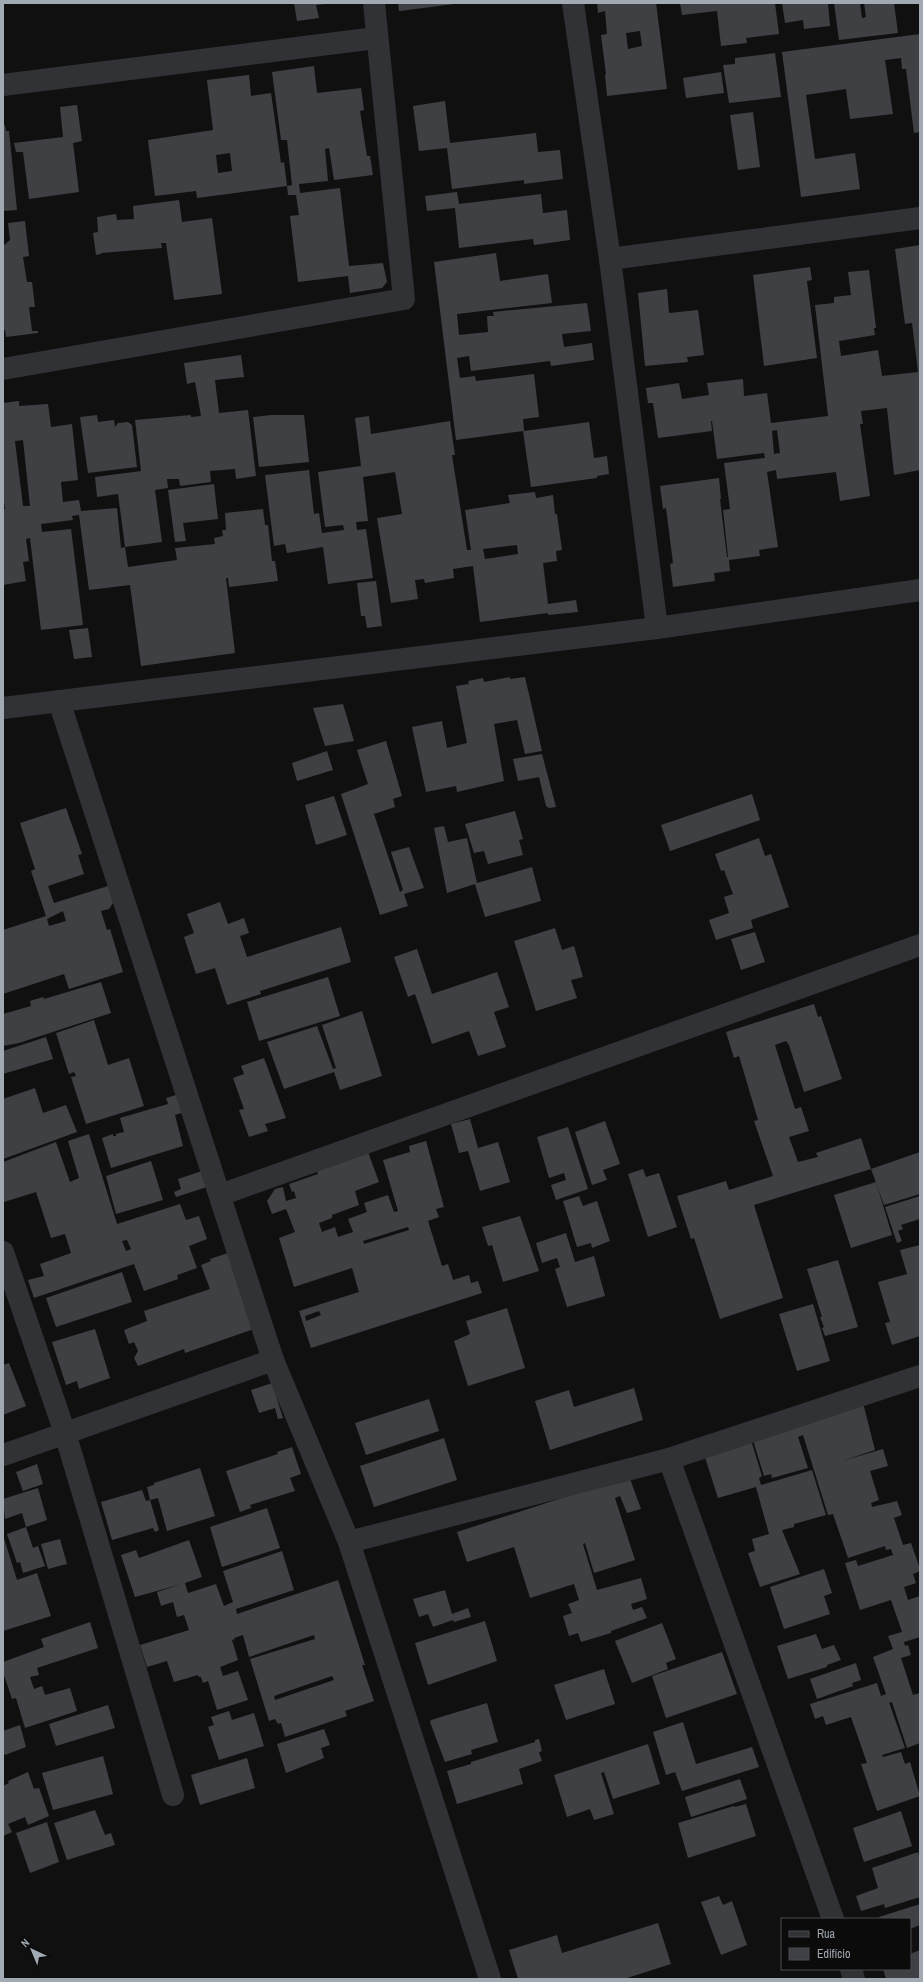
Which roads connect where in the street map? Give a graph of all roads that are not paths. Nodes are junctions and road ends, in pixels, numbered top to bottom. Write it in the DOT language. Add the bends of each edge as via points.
graph roads {
  1 [pos="374,3"];
  2 [pos="573,3"];
  3 [pos="376,38"];
  4 [pos="3,85"];
  5 [pos="920,218"];
  6 [pos="610,259"];
  7 [pos="3,369"];
  8 [pos="920,590"];
  9 [pos="657,628"];
  10 [pos="59,701"];
  11 [pos="3,708"];
  12 [pos="920,945"];
  13 [pos="220,1195"];
  14 [pos="3,1252"];
  15 [pos="273,1360"];
  16 [pos="920,1376"];
  17 [pos="65,1433"];
  18 [pos="3,1455"];
  19 [pos="669,1459"];
  20 [pos="349,1542"];
  21 [pos="173,1795"];
  22 [pos="833,1918"];
  23 [pos="490,1979"];
  1 -- 3 [label="street"];
  2 -- 6 [label="street"];
  3 -- 4 [label="street"];
  3 -- 7 [label="street" via="404,299"];
  5 -- 6 [label="street"];
  6 -- 9 [label="street"];
  8 -- 9 [label="street"];
  9 -- 10 [label="street"];
  10 -- 11 [label="street"];
  10 -- 13 [label="street"];
  12 -- 13 [label="street"];
  13 -- 15 [label="street"];
  14 -- 17 [label="street"];
  15 -- 17 [label="street"];
  15 -- 20 [label="street"];
  16 -- 19 [label="street"];
  17 -- 18 [label="street"];
  17 -- 21 [label="street"];
  19 -- 20 [label="street"];
  19 -- 22 [label="street"];
  20 -- 23 [label="street"];
}
